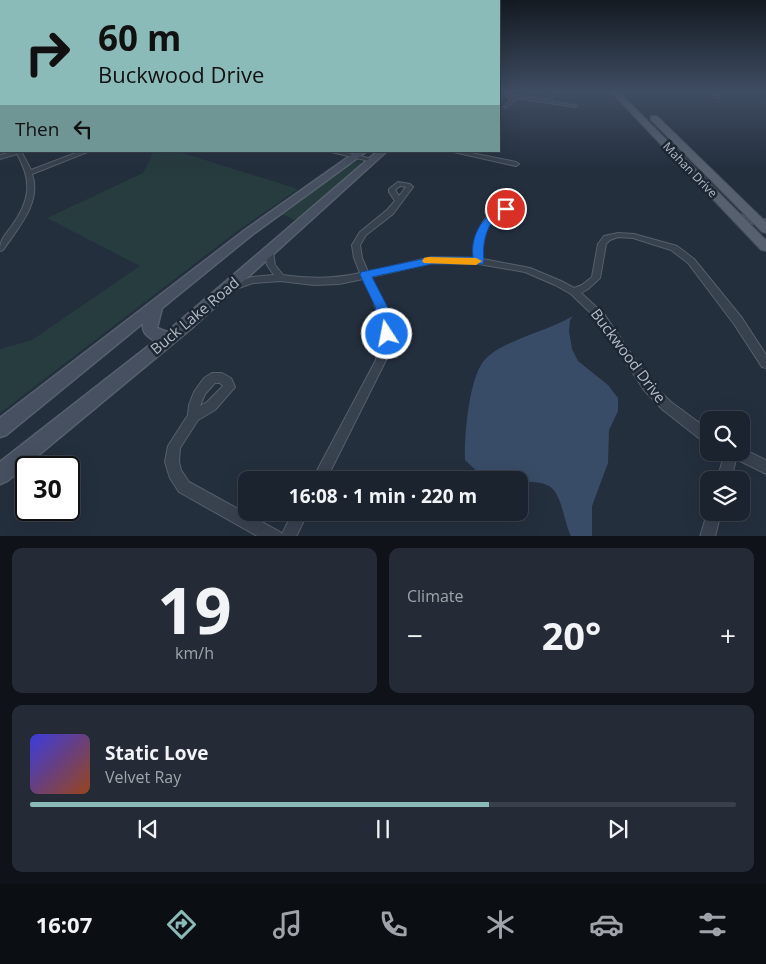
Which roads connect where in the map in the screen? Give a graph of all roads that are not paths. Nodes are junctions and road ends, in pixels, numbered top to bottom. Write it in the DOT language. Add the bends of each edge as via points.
graph roads {
  1 [pos="643,117"];
  2 [pos="652,117"];
  3 [pos="18,152"];
  4 [pos="83,152"];
  5 [pos="343,152"];
  6 [pos="457,152"];
  7 [pos="356,153"];
  8 [pos="371,156"];
  9 [pos="0,157"];
  10 [pos="516,164"];
  11 [pos="30,172"];
  12 [pos="398,200"];
  13 [pos="272,216"];
  14 [pos="491,217"];
  15 [pos="737,217"];
  16 [pos="763,224"];
  17 [pos="294,230"];
  18 [pos="766,247"];
  19 [pos="0,248"];
  20 [pos="269,252"];
  21 [pos="479,261"];
  22 [pos="365,275"];
  23 [pos="280,278"];
  24 [pos="228,288"];
  25 [pos="574,292"];
  26 [pos="159,304"];
  27 [pos="169,338"];
  28 [pos="766,364"];
  29 [pos="194,416"];
  30 [pos="0,429"];
  31 [pos="700,431"];
  32 [pos="750,460"];
  33 [pos="766,467"];
  34 [pos="324,471"];
  35 [pos="0,474"];
  36 [pos="296,521"];
  37 [pos="711,521"];
  38 [pos="275,536"];
  39 [pos="288,536"];
  40 [pos="707,536"];
  1 -- 15 [label="main road, Mahan Drive"];
  2 -- 16 [label="main road, Mahan Drive"];
  3 -- 9 [label="street"];
  3 -- 11 [label="street"];
  4 -- 11 [label="street"];
  5 -- 7 [label="street"];
  6 -- 10 [label="street"];
  7 -- 8 [label="street"];
  7 -- 13 [label="main road, Buck Lake Road"];
  8 -- 17 [label="main road, Buck Lake Road"];
  11 -- 19 [label="street" via="32,188 26,210"];
  12 -- 22 [label="street" via="390,212 359,239 356,249"];
  13 -- 17 [label="main road" via="292,221"];
  13 -- 26 [label="main road, Buck Lake Road"];
  14 -- 21 [label="street" via="479,240"];
  15 -- 16 [label="main road"];
  15 -- 18 [label="main road, Mahan Drive"];
  17 -- 20 [label="main road, Buck Lake Road"];
  20 -- 23 [label="street" via="271,265"];
  20 -- 24 [label="main road, Buck Lake Road"];
  21 -- 22 [label="street, Buckwood Drive" via="432,260"];
  21 -- 25 [label="street, Buckwood Drive" via="527,270"];
  22 -- 23 [label="street, Buckwood Drive" via="314,282"];
  22 -- 34 [label="street" via="381,306 386,343 382,360"];
  23 -- 24 [label="street, Buckwood Drive" via="252,280"];
  24 -- 27 [label="main road, Buck Lake Road"];
  25 -- 28 [label="street" via="596,278 602,244 607,238 634,236 666,245 691,261 738,321"];
  25 -- 31 [label="street, Buckwood Drive" via="601,317 648,387"];
  26 -- 27 [label="main road" via="151,319 150,330"];
  26 -- 30 [label="main road, Buck Lake Road"];
  27 -- 35 [label="main road, Buck Lake Road"];
  29 -- 38 [label="street" via="174,446 172,462 175,473 184,486"];
  32 -- 33 [label="street"];
  36 -- 39 [label="street"];
  37 -- 40 [label="street"];
}
